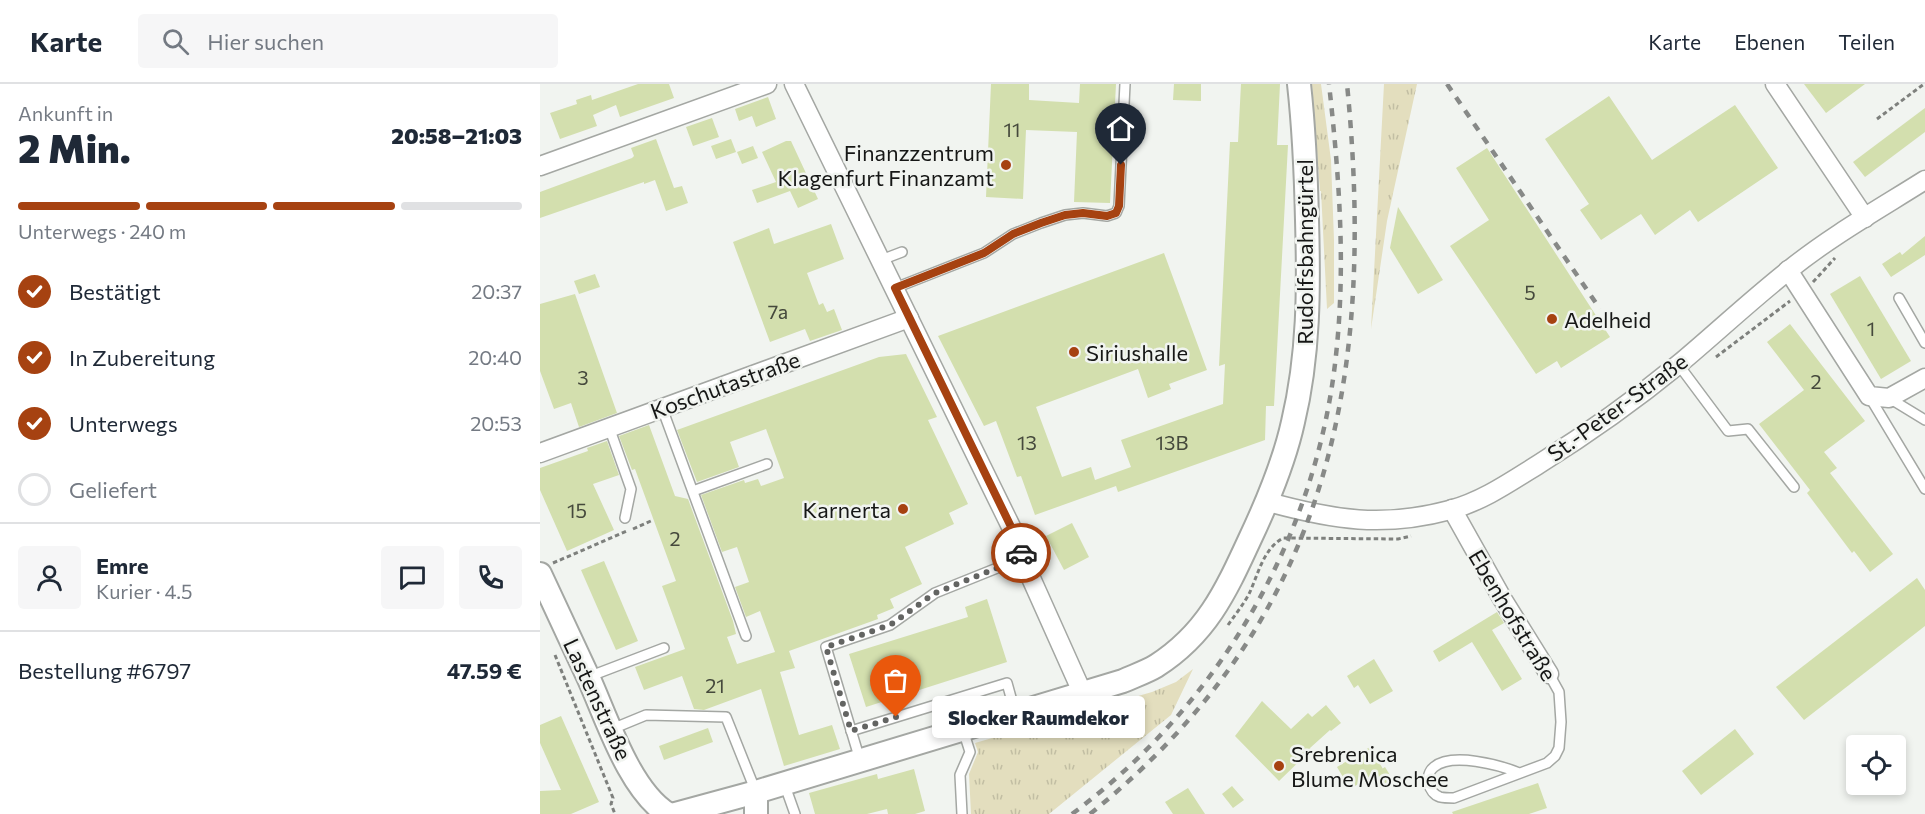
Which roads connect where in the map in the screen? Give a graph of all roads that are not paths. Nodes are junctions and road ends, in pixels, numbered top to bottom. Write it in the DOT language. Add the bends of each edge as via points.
graph roads {
  1 [pos="767,84"];
  2 [pos="794,84"];
  3 [pos="1125,84"];
  4 [pos="1299,84"];
  5 [pos="1775,84"];
  6 [pos="540,166"];
  7 [pos="1925,180"];
  8 [pos="1865,218"];
  9 [pos="902,252"];
  10 [pos="881,260"];
  11 [pos="1788,270"];
  12 [pos="895,288"];
  13 [pos="1899,298"];
  14 [pos="909,318"];
  15 [pos="1925,343"];
  16 [pos="1678,364"];
  17 [pos="1925,378"];
  18 [pos="1869,396"];
  19 [pos="1889,399"];
  20 [pos="662,408"];
  21 [pos="1925,420"];
  22 [pos="609,427"];
  23 [pos="540,453"];
  24 [pos="767,464"];
  25 [pos="1794,487"];
  26 [pos="1925,489"];
  27 [pos="693,491"];
  28 [pos="1268,502"];
  29 [pos="1452,509"];
  30 [pos="625,518"];
  31 [pos="1022,558"];
  32 [pos="545,569"];
  33 [pos="746,636"];
  34 [pos="664,648"];
  35 [pos="1548,674"];
  36 [pos="588,677"];
  37 [pos="1082,692"];
  38 [pos="1015,712"];
  39 [pos="963,728"];
  40 [pos="612,729"];
  41 [pos="851,731"];
  42 [pos="860,760"];
  43 [pos="1520,773"];
  44 [pos="784,783"];
  45 [pos="756,803"];
  46 [pos="668,814"];
  47 [pos="675,814"];
  48 [pos="795,814"];
  49 [pos="962,814"];
  1 -- 6 [label="street"];
  2 -- 10 [label="street"];
  3 -- 12 [label="lane" via="1116,213 1065,215 1041,223 1013,234 984,253"];
  4 -- 28 [label="street, Rudolfsbahngürtel" via="1309,289 1307,337 1293,425"];
  5 -- 8 [label="street"];
  7 -- 8 [label="street, St.-Peter-Straße"];
  8 -- 11 [label="street, St.-Peter-Straße"];
  9 -- 10 [label="lane"];
  10 -- 12 [label="street"];
  11 -- 16 [label="street, St.-Peter-Straße"];
  11 -- 18 [label="street"];
  12 -- 14 [label="street"];
  13 -- 15 [label="lane"];
  14 -- 20 [label="street, Koschutastraße"];
  14 -- 31 [label="street" via="1017,539"];
  16 -- 25 [label="lane" via="1728,431 1748,429"];
  16 -- 29 [label="street, St.-Peter-Straße" via="1546,460 1485,498"];
  17 -- 19 [label="street"];
  18 -- 19 [label="street"];
  18 -- 26 [label="lane"];
  19 -- 21 [label="lane"];
  20 -- 22 [label="street, Koschutastraße"];
  20 -- 27 [label="lane"];
  22 -- 23 [label="street, Koschutastraße"];
  22 -- 30 [label="lane" via="631,489"];
  24 -- 27 [label="lane"];
  27 -- 33 [label="lane"];
  28 -- 29 [label="street, St.-Peter-Straße" via="1316,515 1356,520 1395,520"];
  28 -- 37 [label="street, Rudolfsbahngürtel" via="1226,591 1192,637 1154,667 1123,681"];
  29 -- 35 [label="street, Ebenhofstraße"];
  31 -- 37 [label="street"];
  31 -- 41 [label="lane" via="935,593 890,625 826,647"];
  32 -- 36 [label="street, Lastenstraße"];
  34 -- 36 [label="lane"];
  35 -- 43 [label="lane, Ebenhofstraße" via="1558,692 1559,748 1547,763"];
  36 -- 40 [label="street, Lastenstraße"];
  37 -- 38 [label="street, Rudolfsbahngürtel"];
  38 -- 39 [label="street, Rudolfsbahngürtel"];
  38 -- 41 [label="lane" via="1007,683"];
  39 -- 42 [label="street, Rudolfsbahngürtel"];
  39 -- 49 [label="lane" via="970,752 960,775"];
  40 -- 45 [label="lane" via="646,715 726,717"];
  40 -- 46 [label="street, Lastenstraße" via="641,788"];
  41 -- 42 [label="lane"];
  42 -- 44 [label="street, Rudolfsbahngürtel"];
  43 -- 43 [label="lane, Ebenhofstraße" via="1478,760 1444,762 1433,767 1428,777 1434,794 1454,798"];
  44 -- 45 [label="street, Rudolfsbahngürtel"];
  44 -- 48 [label="lane"];
  45 -- 47 [label="street, Rudolfsbahngürtel"];
}
